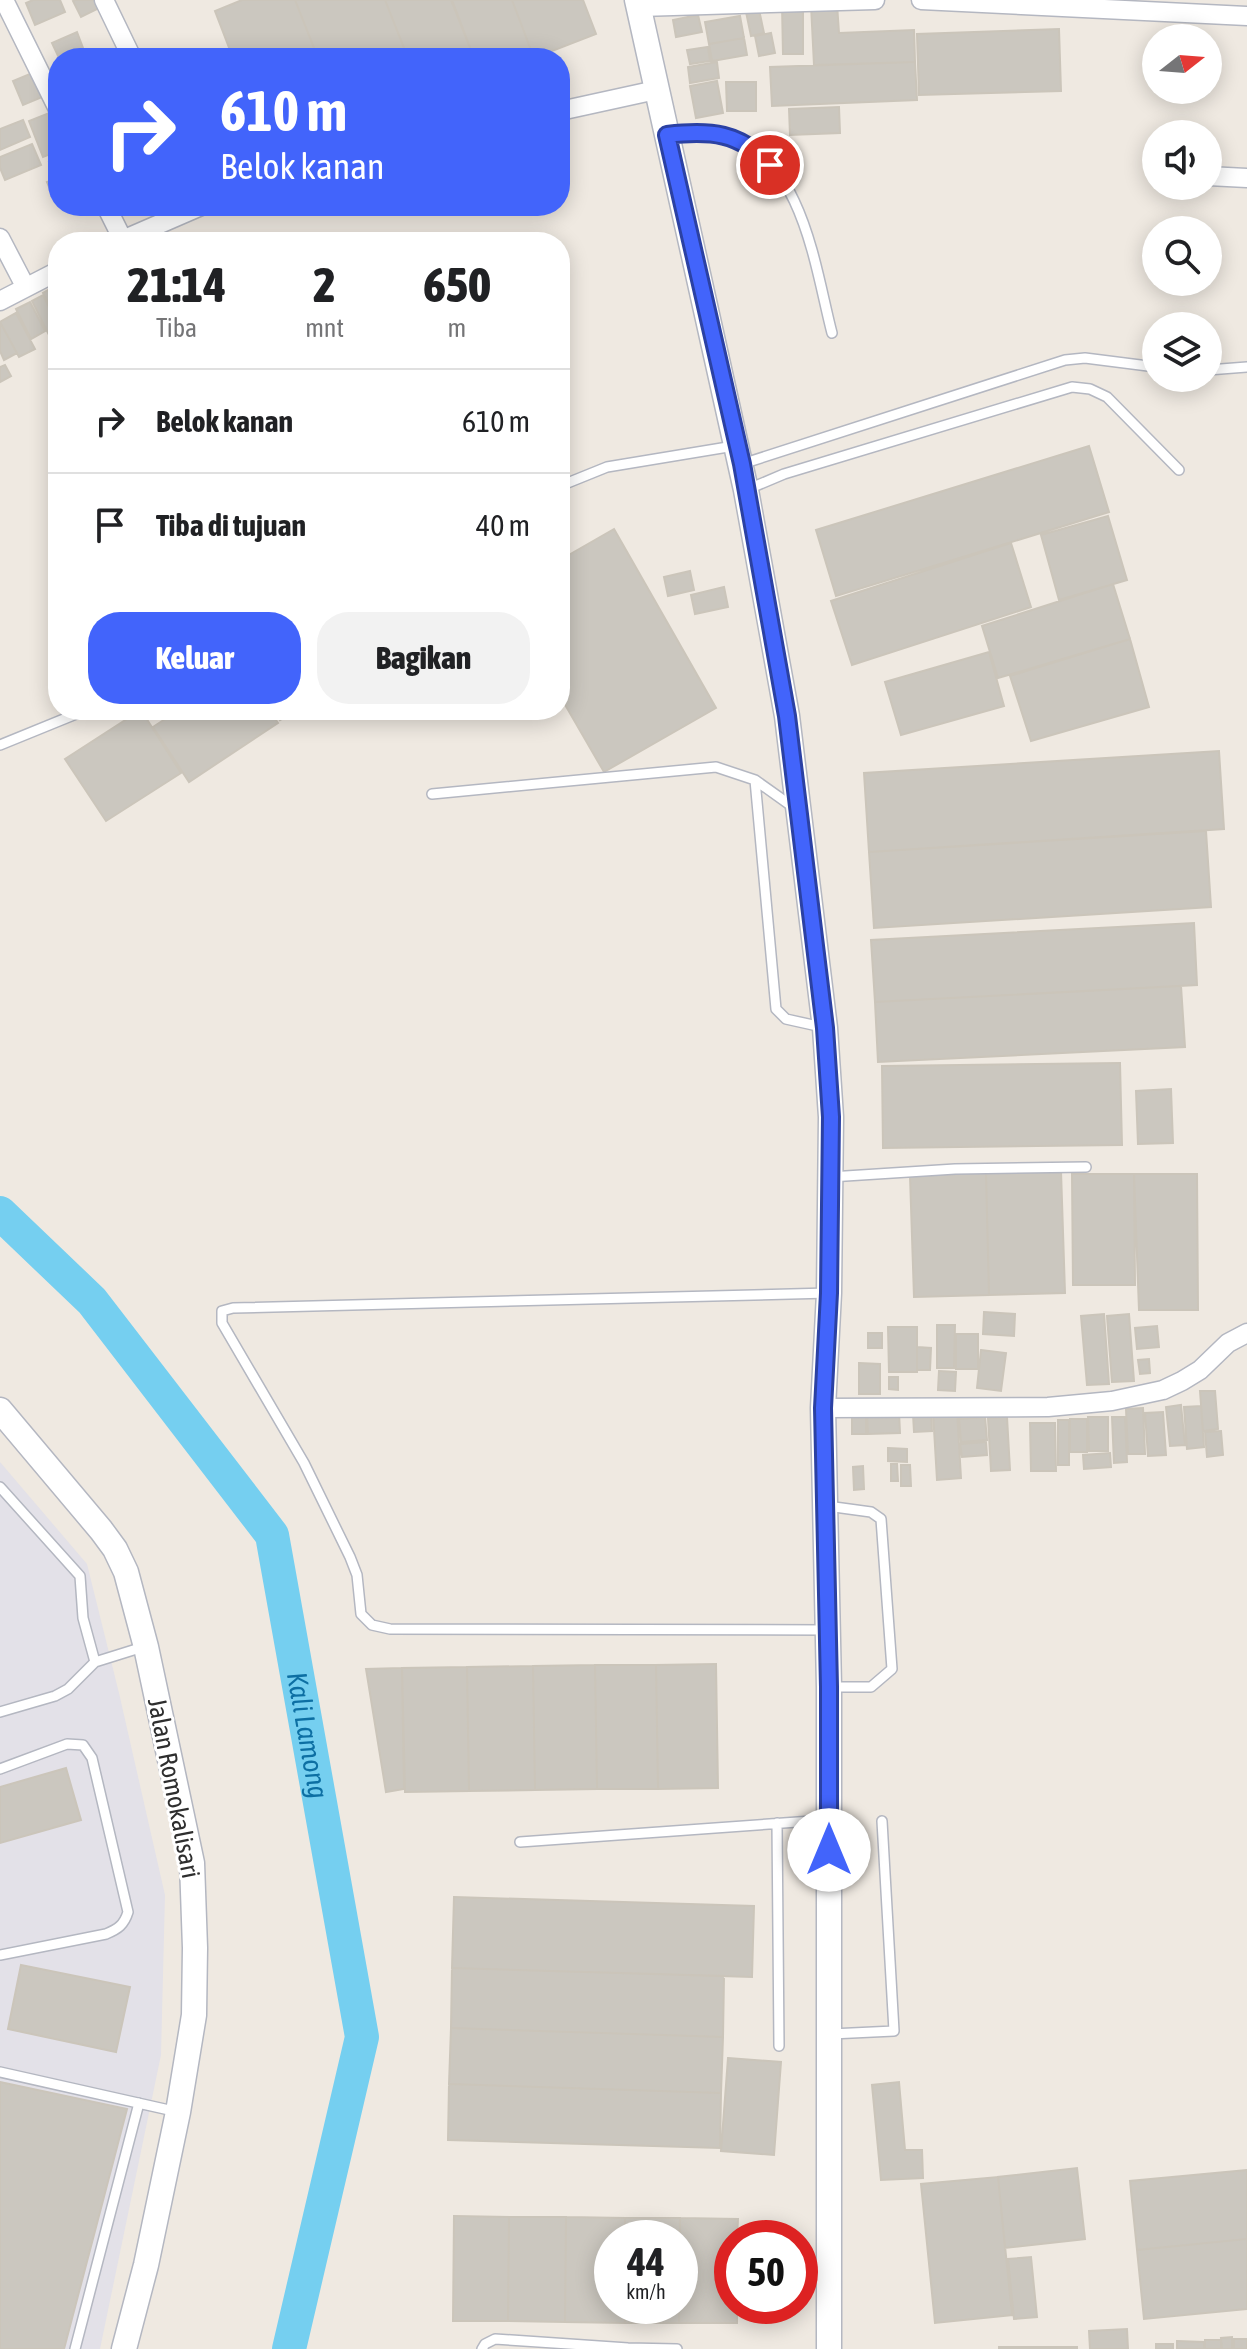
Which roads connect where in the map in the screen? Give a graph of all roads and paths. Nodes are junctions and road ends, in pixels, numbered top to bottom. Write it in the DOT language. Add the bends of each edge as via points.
graph roads {
  1 [pos="4,0"];
  2 [pos="104,0"];
  3 [pos="875,0"];
  4 [pos="921,0"];
  5 [pos="958,0"];
  6 [pos="638,4"];
  7 [pos="1247,16"];
  8 [pos="127,48"];
  9 [pos="48,89"];
  10 [pos="656,90"];
  11 [pos="570,109"];
  12 [pos="667,135"];
  13 [pos="1222,177"];
  14 [pos="1247,178"];
  15 [pos="178,216"];
  16 [pos="141,232"];
  17 [pos="0,238"];
  18 [pos="48,276"];
  19 [pos="25,286"];
  20 [pos="0,301"];
  21 [pos="832,333"];
  22 [pos="1142,365"];
  23 [pos="1247,367"];
  24 [pos="1222,369"];
  25 [pos="739,455"];
  26 [pos="1179,470"];
  27 [pos="570,482"];
  28 [pos="746,490"];
  29 [pos="61,720"];
  30 [pos="0,745"];
  31 [pos="755,780"];
  32 [pos="432,794"];
  33 [pos="799,812"];
  34 [pos="825,1028"];
  35 [pos="1086,1167"];
  36 [pos="830,1177"];
  37 [pos="829,1293"];
  38 [pos="1247,1333"];
  39 [pos="823,1408"];
  40 [pos="0,1410"];
  41 [pos="0,1487"];
  42 [pos="825,1506"];
  43 [pos="827,1630"];
  44 [pos="146,1647"];
  45 [pos="95,1662"];
  46 [pos="829,1687"];
  47 [pos="0,1712"];
  48 [pos="0,1769"];
  49 [pos="830,1820"];
  50 [pos="882,1821"];
  51 [pos="777,1823"];
  52 [pos="520,1842"];
  53 [pos="0,1955"];
  54 [pos="828,2034"];
  55 [pos="779,2046"];
  56 [pos="0,2072"];
  57 [pos="139,2103"];
  58 [pos="178,2112"];
  59 [pos="75,2349"];
  60 [pos="124,2349"];
  61 [pos="482,2349"];
  62 [pos="677,2349"];
  63 [pos="829,2349"];
  1 -- 9 [label="street"];
  2 -- 8 [label="street"];
  3 -- 6 [label="street"];
  4 -- 5 [label="street"];
  5 -- 7 [label="street"];
  6 -- 10 [label="main road"];
  10 -- 11 [label="street"];
  10 -- 12 [label="main road"];
  12 -- 21 [label="lane" via="726,136 755,149 785,182 805,225"];
  12 -- 25 [label="main road"];
  13 -- 14 [label="street"];
  15 -- 16 [label="street"];
  17 -- 19 [label="street"];
  18 -- 19 [label="street"];
  19 -- 20 [label="street"];
  22 -- 25 [label="lane" via="1065,360"];
  23 -- 24 [label="lane"];
  25 -- 27 [label="lane" via="607,467"];
  25 -- 28 [label="main road"];
  26 -- 28 [label="lane" via="1107,397 1072,387"];
  28 -- 33 [label="main road"];
  29 -- 30 [label="lane"];
  31 -- 32 [label="lane" via="716,767"];
  31 -- 33 [label="lane"];
  31 -- 34 [label="lane" via="776,1009 786,1019"];
  33 -- 34 [label="main road"];
  34 -- 36 [label="main road"];
  35 -- 36 [label="lane"];
  36 -- 37 [label="main road"];
  37 -- 39 [label="main road"];
  37 -- 43 [label="lane" via="222,1311 222,1323 304,1463 350,1557 361,1614 372,1625"];
  38 -- 39 [label="street" via="1182,1381 1112,1401 1048,1407"];
  39 -- 42 [label="main road"];
  40 -- 44 [label="main road, Jalan Romokalisari" via="115,1549"];
  41 -- 45 [label="lane" via="80,1576 83,1618"];
  42 -- 43 [label="main road"];
  42 -- 46 [label="lane" via="871,1512 881,1519 892,1669 871,1687"];
  43 -- 46 [label="main road"];
  44 -- 45 [label="lane"];
  44 -- 58 [label="main road, Jalan Romokalisari" via="192,1863 194,2015"];
  45 -- 47 [label="lane" via="55,1696"];
  46 -- 49 [label="main road"];
  48 -- 53 [label="lane" via="67,1744 83,1745 92,1758 128,1912 119,1928 106,1934"];
  49 -- 51 [label="lane"];
  49 -- 54 [label="main road"];
  50 -- 54 [label="lane" via="894,2031"];
  51 -- 52 [label="lane"];
  51 -- 55 [label="lane"];
  54 -- 63 [label="main road"];
  56 -- 57 [label="lane"];
  57 -- 58 [label="lane"];
  57 -- 59 [label="lane"];
  58 -- 60 [label="main road, Jalan Romokalisari"];
  61 -- 62 [label="lane" via="495,2339"];
}
